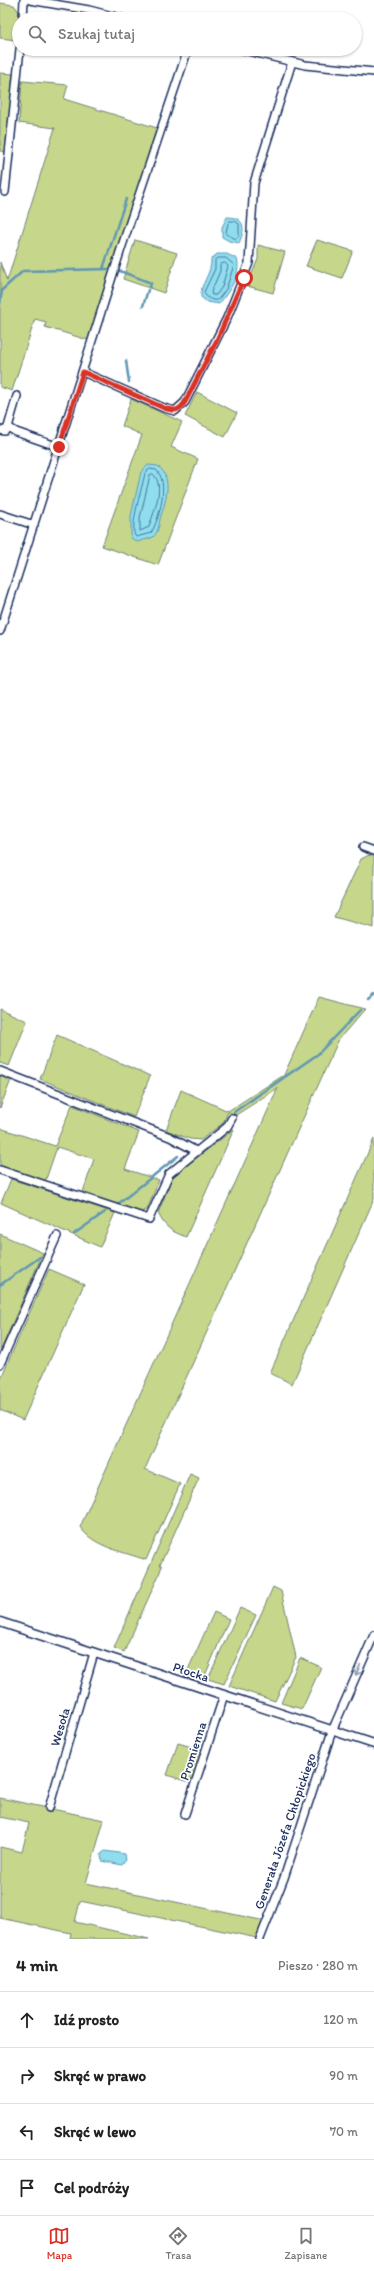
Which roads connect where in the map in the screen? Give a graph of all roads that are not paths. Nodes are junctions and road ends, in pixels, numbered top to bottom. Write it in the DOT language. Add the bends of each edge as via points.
graph roads {
  1 [pos="24,0"];
  2 [pos="30,0"];
  3 [pos="23,12"];
  4 [pos="97,12"];
  5 [pos="19,56"];
  6 [pos="186,56"];
  7 [pos="268,56"];
  8 [pos="292,62"];
  9 [pos="374,72"];
  10 [pos="5,192"];
  11 [pos="83,372"];
  12 [pos="17,396"];
  13 [pos="8,427"];
  14 [pos="0,430"];
  15 [pos="59,447"];
  16 [pos="0,514"];
  17 [pos="34,525"];
  18 [pos="0,631"];
  19 [pos="363,847"];
  20 [pos="374,851"];
  21 [pos="0,1071"];
  22 [pos="232,1118"];
  23 [pos="196,1151"];
  24 [pos="0,1170"];
  25 [pos="57,1236"];
  26 [pos="0,1364"];
  27 [pos="0,1622"];
  28 [pos="374,1635"];
  29 [pos="94,1653"];
  30 [pos="224,1695"];
  31 [pos="332,1731"];
  32 [pos="374,1744"];
  33 [pos="49,1808"];
  34 [pos="186,1814"];
  35 [pos="260,1939"];
  1 -- 3 [label="street"];
  2 -- 4 [label="street"];
  5 -- 10 [label="street"];
  6 -- 11 [label="street"];
  7 -- 8 [label="street"];
  8 -- 9 [label="street" via="320,68"];
  8 -- 11 [label="street" via="254,183 249,263 227,318 185,402 175,411 164,408"];
  11 -- 15 [label="street"];
  12 -- 13 [label="street"];
  13 -- 14 [label="street" via="5,431"];
  13 -- 15 [label="street"];
  15 -- 17 [label="street"];
  16 -- 17 [label="street"];
  17 -- 18 [label="street"];
  19 -- 20 [label="street"];
  21 -- 23 [label="street" via="177,1140"];
  22 -- 23 [label="street" via="227,1127"];
  23 -- 24 [label="street" via="168,1174 149,1219"];
  25 -- 26 [label="street"];
  27 -- 29 [label="street, Płocka"];
  28 -- 31 [label="street, Generała Józefa Chłopickiego, one-way"];
  29 -- 30 [label="street, Płocka"];
  29 -- 33 [label="street, Wesoła"];
  30 -- 31 [label="street, Płocka"];
  30 -- 34 [label="street, Promienna"];
  31 -- 32 [label="street, Płocka"];
  31 -- 35 [label="street, Generała Józefa Chłopickiego" via="284,1878"];
}
